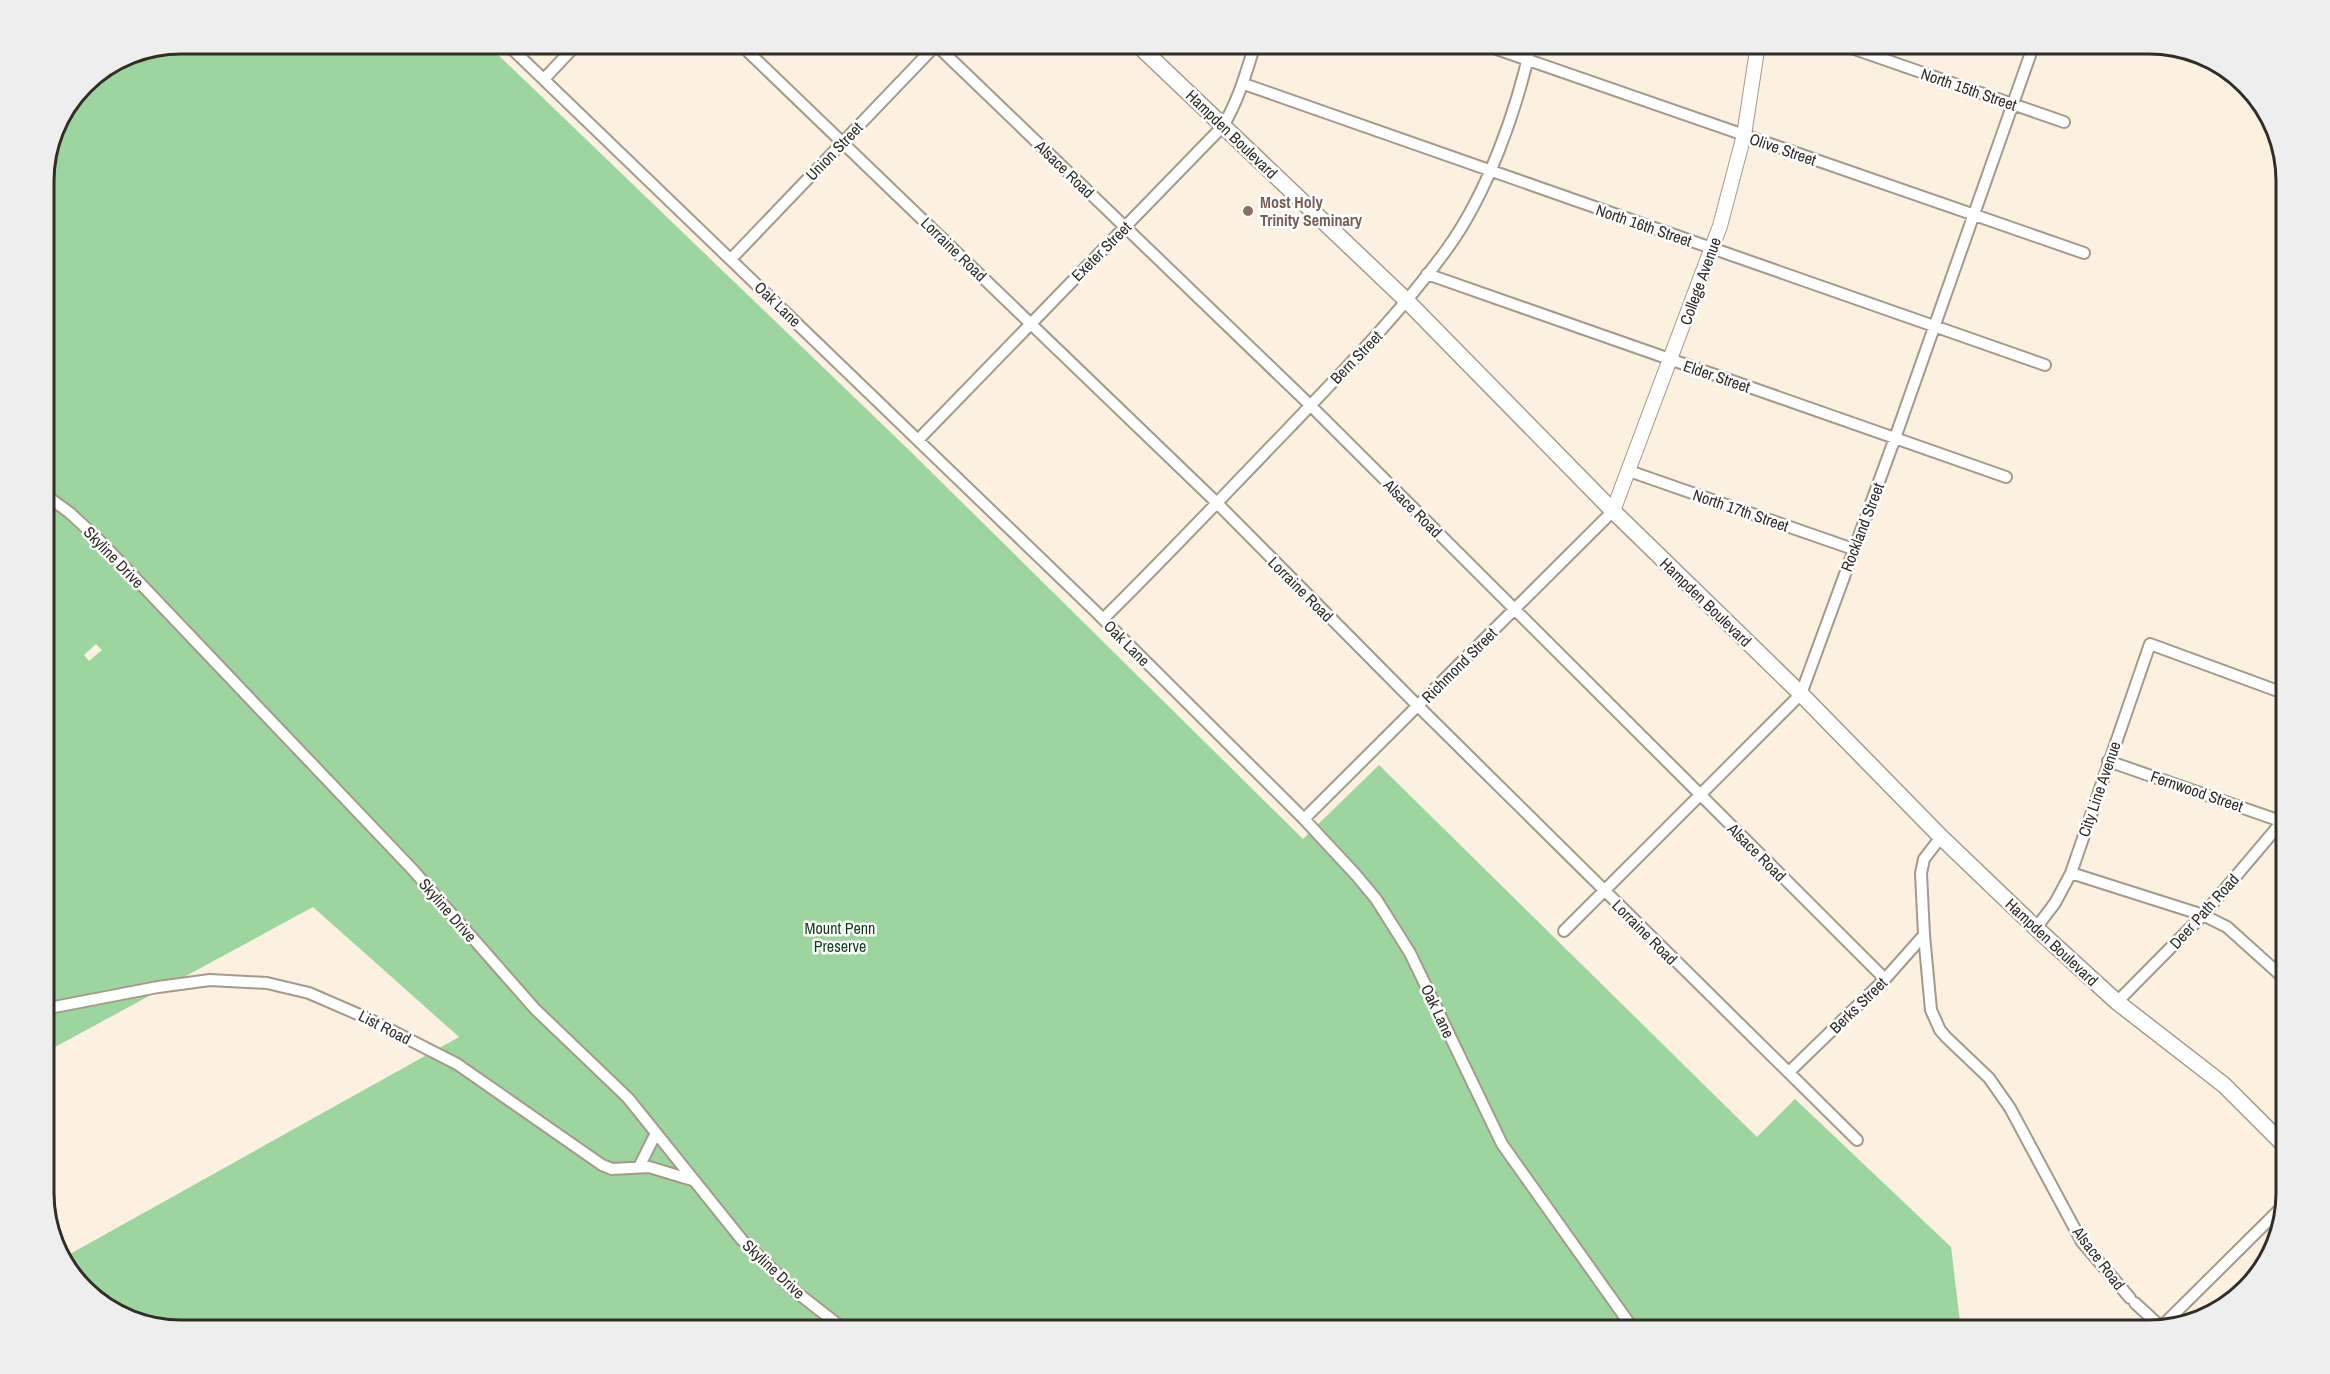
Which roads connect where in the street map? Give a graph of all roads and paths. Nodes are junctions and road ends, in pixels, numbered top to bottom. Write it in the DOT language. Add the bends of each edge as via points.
graph roads {
  1 [pos="518,54"];
  2 [pos="568,54"];
  3 [pos="750,54"];
  4 [pos="926,54"];
  5 [pos="946,54"];
  6 [pos="1147,54"];
  7 [pos="1252,54"];
  8 [pos="1511,54"];
  9 [pos="1529,54"];
  10 [pos="1756,54"];
  11 [pos="1869,54"];
  12 [pos="2030,54"];
  13 [pos="1528,60"];
  14 [pos="544,79"];
  15 [pos="1244,84"];
  16 [pos="2013,104"];
  17 [pos="2064,122"];
  18 [pos="1223,126"];
  19 [pos="1744,135"];
  20 [pos="842,142"];
  21 [pos="1489,171"];
  22 [pos="1974,216"];
  23 [pos="1125,227"];
  24 [pos="1711,248"];
  25 [pos="2084,253"];
  26 [pos="731,259"];
  27 [pos="1427,274"];
  28 [pos="1407,301"];
  29 [pos="1030,323"];
  30 [pos="1935,327"];
  31 [pos="1672,360"];
  32 [pos="2045,365"];
  33 [pos="1310,405"];
  34 [pos="1895,438"];
  35 [pos="918,440"];
  36 [pos="1629,471"];
  37 [pos="2006,477"];
  38 [pos="54,501"];
  39 [pos="1217,503"];
  40 [pos="1613,511"];
  41 [pos="1853,549"];
  42 [pos="1514,610"];
  43 [pos="1102,618"];
  44 [pos="2276,690"];
  45 [pos="1801,694"];
  46 [pos="1418,706"];
  47 [pos="2108,761"];
  48 [pos="1699,795"];
  49 [pos="2276,817"];
  50 [pos="1304,819"];
  51 [pos="2276,830"];
  52 [pos="1941,837"];
  53 [pos="2071,873"];
  54 [pos="1604,890"];
  55 [pos="2203,915"];
  56 [pos="2036,928"];
  57 [pos="1564,930"];
  58 [pos="1924,935"];
  59 [pos="2276,971"];
  60 [pos="1885,979"];
  61 [pos="2117,1002"];
  62 [pos="54,1007"];
  63 [pos="1789,1072"];
  64 [pos="656,1133"];
  65 [pos="2276,1137"];
  66 [pos="1857,1140"];
  67 [pos="639,1167"];
  68 [pos="693,1180"];
  69 [pos="2274,1215"];
  70 [pos="2170,1318"];
  71 [pos="832,1320"];
  72 [pos="1627,1320"];
  73 [pos="2153,1320"];
  1 -- 14 [label="street, Oak Lane"];
  2 -- 14 [label="street"];
  3 -- 20 [label="street, Lorraine Road"];
  4 -- 20 [label="street, Union Street"];
  5 -- 23 [label="street, Alsace Road"];
  6 -- 18 [label="main road, Hampden Boulevard"];
  7 -- 15 [label="street, Exeter Street"];
  8 -- 13 [label="street, Olive Street"];
  9 -- 13 [label="street, Bern Street"];
  10 -- 19 [label="street, College Avenue"];
  11 -- 16 [label="street, North 15th Street"];
  12 -- 16 [label="street, Rockland Street"];
  13 -- 19 [label="street, Olive Street"];
  13 -- 21 [label="street, Bern Street"];
  14 -- 26 [label="street, Oak Lane"];
  15 -- 18 [label="street, Exeter Street"];
  15 -- 21 [label="street, North 16th Street"];
  16 -- 17 [label="street, North 15th Street"];
  16 -- 22 [label="street, Rockland Street"];
  18 -- 23 [label="street, Exeter Street"];
  18 -- 28 [label="main road, Hampden Boulevard"];
  19 -- 22 [label="street, Olive Street"];
  19 -- 24 [label="street, College Avenue"];
  20 -- 26 [label="street, Union Street"];
  20 -- 29 [label="street, Lorraine Road"];
  21 -- 24 [label="street, North 16th Street"];
  21 -- 27 [label="street, Bern Street" via="1448,247"];
  22 -- 25 [label="street, Olive Street"];
  22 -- 30 [label="street, Rockland Street"];
  23 -- 29 [label="street, Exeter Street"];
  23 -- 33 [label="street, Alsace Road"];
  24 -- 30 [label="street, North 16th Street"];
  24 -- 31 [label="street, College Avenue"];
  26 -- 35 [label="street, Oak Lane"];
  27 -- 28 [label="street, Bern Street"];
  27 -- 31 [label="street, Elder Street"];
  28 -- 33 [label="street, Bern Street"];
  28 -- 40 [label="main road, Hampden Boulevard"];
  29 -- 35 [label="street, Exeter Street"];
  29 -- 39 [label="street, Lorraine Road"];
  30 -- 32 [label="street, North 16th Street"];
  30 -- 34 [label="street, Rockland Street"];
  31 -- 34 [label="street, Elder Street"];
  31 -- 36 [label="street, College Avenue"];
  33 -- 39 [label="street, Bern Street"];
  33 -- 42 [label="street, Alsace Road"];
  34 -- 37 [label="street, Elder Street"];
  34 -- 41 [label="street, Rockland Street"];
  35 -- 43 [label="street, Oak Lane"];
  36 -- 40 [label="street, College Avenue"];
  36 -- 41 [label="street, North 17th Street"];
  38 -- 64 [label="street, Skyline Drive" via="99,540 413,870 535,1009 612,1082"];
  39 -- 43 [label="street, Bern Street"];
  39 -- 46 [label="street, Lorraine Road"];
  40 -- 42 [label="street, Richmond Street"];
  40 -- 45 [label="main road, Hampden Boulevard"];
  41 -- 45 [label="street, Rockland Street"];
  42 -- 46 [label="street, Richmond Street"];
  42 -- 48 [label="street, Alsace Road"];
  43 -- 50 [label="street, Oak Lane"];
  44 -- 47 [label="street, City Line Avenue" via="2150,644"];
  45 -- 48 [label="street, Rockland Street"];
  45 -- 52 [label="main road, Hampden Boulevard"];
  46 -- 50 [label="street, Richmond Street"];
  46 -- 54 [label="street, Lorraine Road"];
  47 -- 49 [label="street, Fernwood Street"];
  47 -- 53 [label="street, City Line Avenue"];
  48 -- 54 [label="street, Rockland Street"];
  48 -- 60 [label="street, Alsace Road"];
  50 -- 72 [label="street, Oak Lane" via="1356,875 1397,931 1502,1144"];
  51 -- 55 [label="street, Deer Path Road"];
  52 -- 56 [label="main road, Hampden Boulevard"];
  52 -- 58 [label="street, Alsace Road" via="1924,859 1921,873"];
  53 -- 55 [label="street"];
  53 -- 56 [label="street, City Line Avenue"];
  54 -- 57 [label="street, Rockland Street"];
  54 -- 63 [label="street, Lorraine Road"];
  55 -- 59 [label="street" via="2227,927"];
  55 -- 61 [label="street, Deer Path Road"];
  56 -- 61 [label="main road, Hampden Boulevard"];
  58 -- 60 [label="street, Berks Street"];
  58 -- 73 [label="street, Alsace Road" via="1931,1010 1940,1030 1989,1078 2010,1108 2082,1242"];
  60 -- 63 [label="street, Berks Street"];
  61 -- 65 [label="main road, Hampden Boulevard" via="2224,1085"];
  62 -- 67 [label="street, List Road" via="210,980 267,983 309,993 457,1064 602,1165 612,1169"];
  63 -- 66 [label="street, Lorraine Road"];
  64 -- 67 [label="street"];
  64 -- 68 [label="street, Skyline Drive"];
  67 -- 68 [label="street, List Road"];
  68 -- 71 [label="street, Skyline Drive" via="762,1260"];
  69 -- 70 [label="street"];
}
